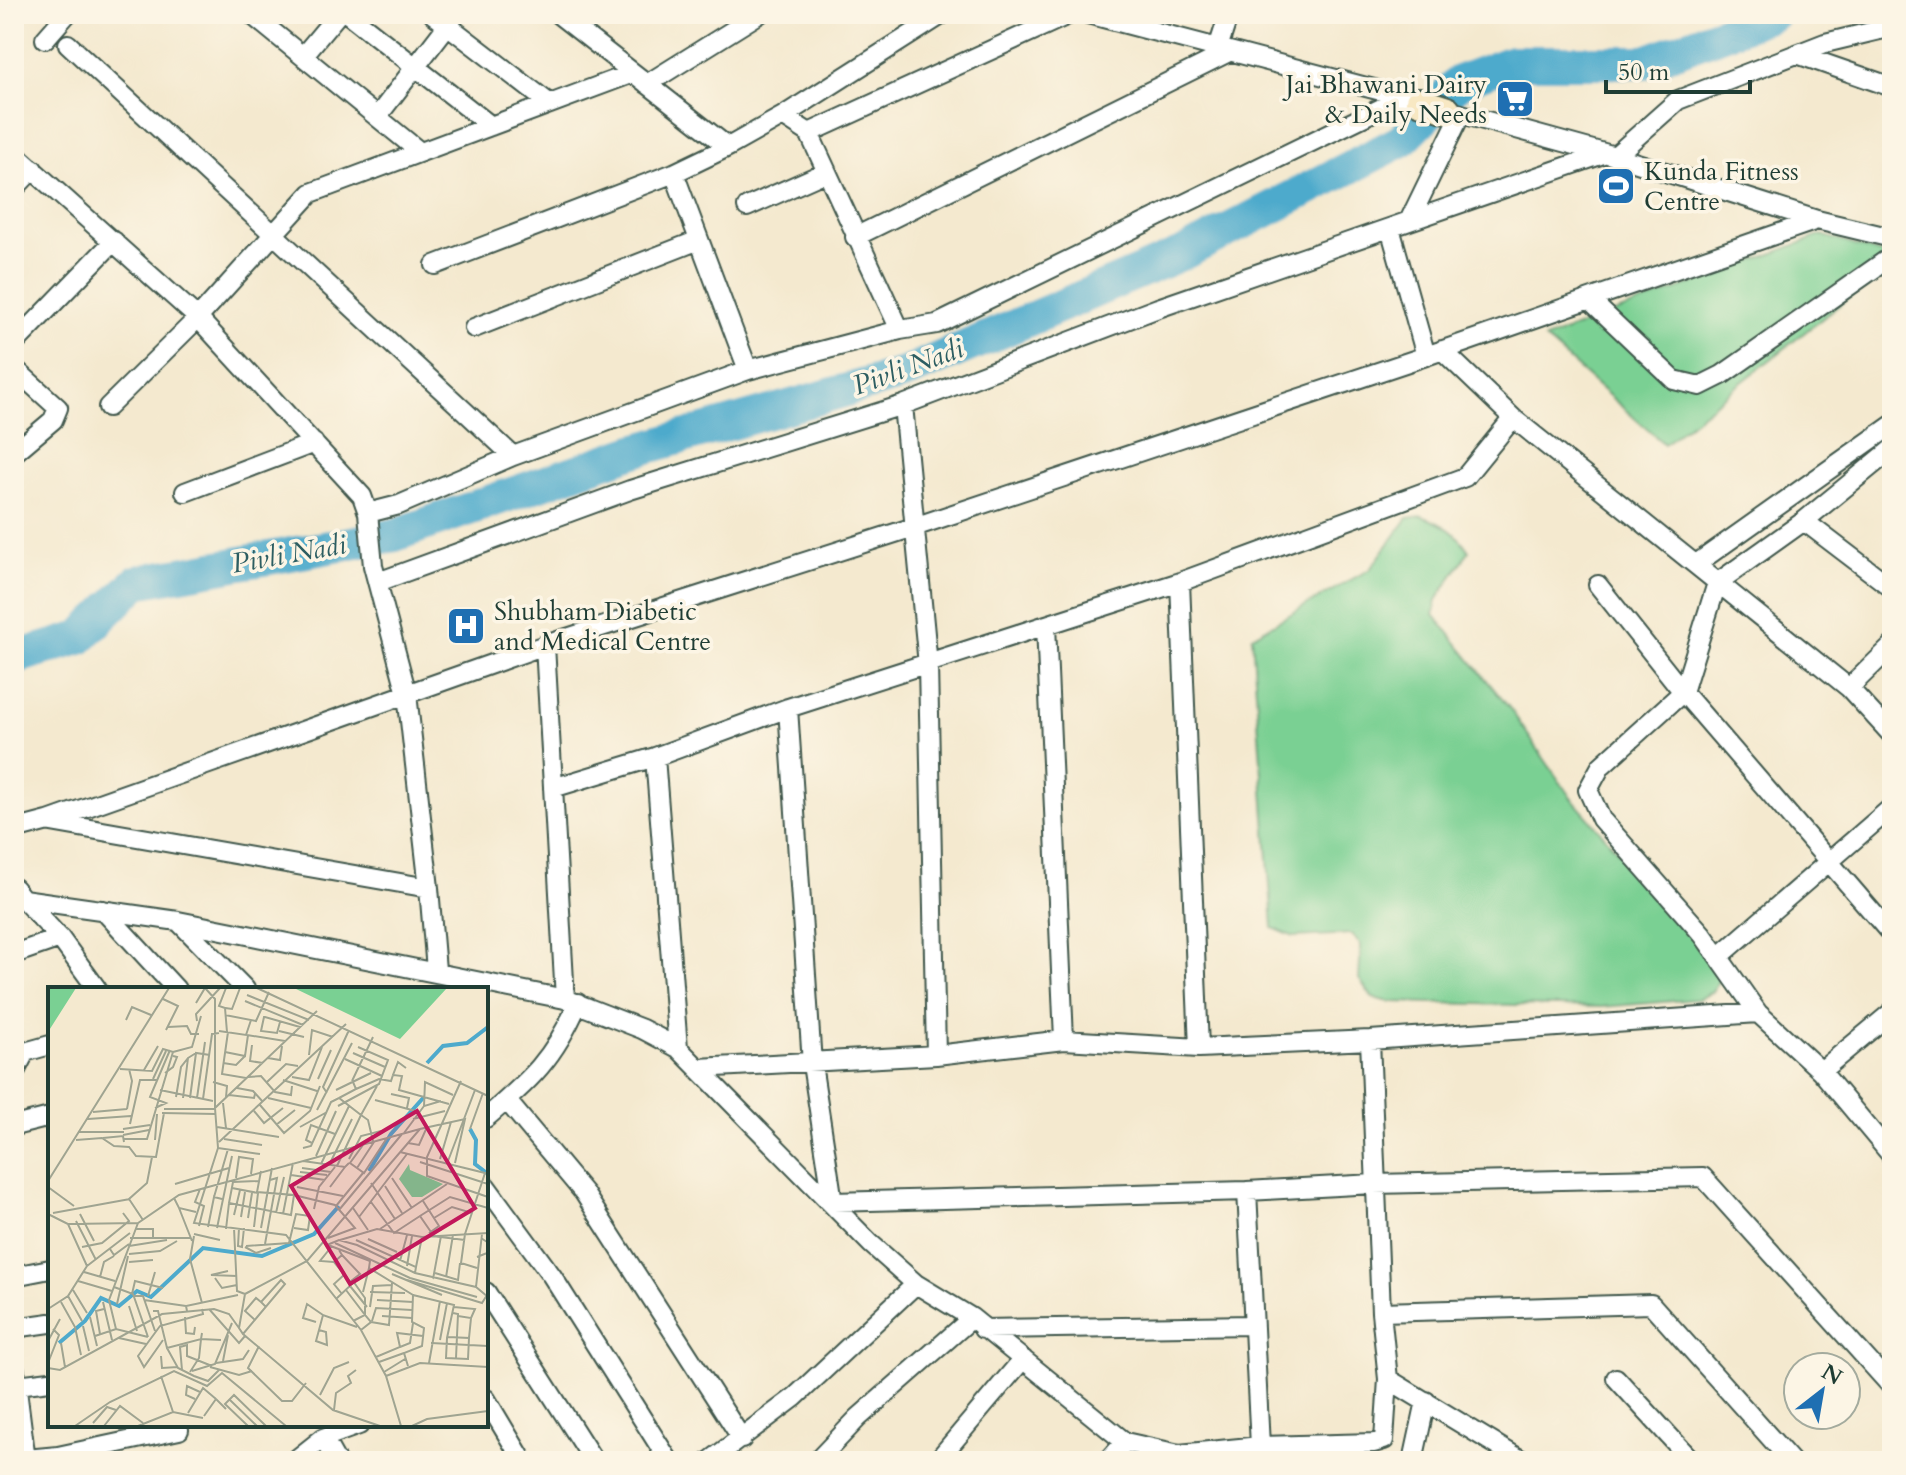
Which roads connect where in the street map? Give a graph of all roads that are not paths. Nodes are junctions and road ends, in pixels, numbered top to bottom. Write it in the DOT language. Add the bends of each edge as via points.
graph roads {
  1 [pos="67,14"];
  2 [pos="251,14"];
  3 [pos="338,14"];
  4 [pos="348,14"];
  5 [pos="759,14"];
  6 [pos="943,14"];
  7 [pos="1070,14"];
  8 [pos="1088,14"];
  9 [pos="1229,14"];
  10 [pos="561,15"];
  11 [pos="445,18"];
  12 [pos="1892,27"];
  13 [pos="45,39"];
  14 [pos="68,44"];
  15 [pos="1224,50"];
  16 [pos="1797,54"];
  17 [pos="303,56"];
  18 [pos="414,69"];
  19 [pos="640,78"];
  20 [pos="1892,87"];
  21 [pos="1412,99"];
  22 [pos="550,104"];
  23 [pos="1454,112"];
  24 [pos="783,116"];
  25 [pos="377,117"];
  26 [pos="491,126"];
  27 [pos="809,133"];
  28 [pos="728,147"];
  29 [pos="420,152"];
  30 [pos="14,153"];
  31 [pos="1609,155"];
  32 [pos="33,169"];
  33 [pos="826,172"];
  34 [pos="674,173"];
  35 [pos="14,189"];
  36 [pos="747,207"];
  37 [pos="1817,220"];
  38 [pos="1409,221"];
  39 [pos="1390,228"];
  40 [pos="275,234"];
  41 [pos="855,237"];
  42 [pos="1892,238"];
  43 [pos="699,240"];
  44 [pos="114,241"];
  45 [pos="1892,256"];
  46 [pos="435,265"];
  47 [pos="1590,300"];
  48 [pos="198,318"];
  49 [pos="474,328"];
  50 [pos="900,330"];
  51 [pos="15,343"];
  52 [pos="1434,353"];
  53 [pos="14,368"];
  54 [pos="748,370"];
  55 [pos="903,405"];
  56 [pos="108,407"];
  57 [pos="1513,418"];
  58 [pos="1892,425"];
  59 [pos="314,443"];
  60 [pos="1892,449"];
  61 [pos="14,453"];
  62 [pos="513,456"];
  63 [pos="185,492"];
  64 [pos="368,513"];
  65 [pos="1804,521"];
  66 [pos="914,527"];
  67 [pos="1696,564"];
  68 [pos="375,574"];
  69 [pos="1180,582"];
  70 [pos="1717,583"];
  71 [pos="1598,585"];
  72 [pos="1892,588"];
  73 [pos="1046,625"];
  74 [pos="545,645"];
  75 [pos="1892,646"];
  76 [pos="928,665"];
  77 [pos="1849,688"];
  78 [pos="1683,692"];
  79 [pos="407,694"];
  80 [pos="788,708"];
  81 [pos="1892,735"];
  82 [pos="655,757"];
  83 [pos="553,788"];
  84 [pos="1892,807"];
  85 [pos="48,821"];
  86 [pos="14,830"];
  87 [pos="1829,862"];
  88 [pos="429,888"];
  89 [pos="19,893"];
  90 [pos="103,910"];
  91 [pos="178,921"];
  92 [pos="1892,935"];
  93 [pos="60,938"];
  94 [pos="14,954"];
  95 [pos="1720,956"];
  96 [pos="436,970"];
  97 [pos="96,987"];
  98 [pos="174,987"];
  99 [pos="243,987"];
  100 [pos="572,1001"];
  101 [pos="1892,1012"];
  102 [pos="1758,1013"];
  103 [pos="1064,1040"];
  104 [pos="1370,1040"];
  105 [pos="48,1045"];
  106 [pos="678,1048"];
  107 [pos="1199,1048"];
  108 [pos="936,1055"];
  109 [pos="812,1064"];
  110 [pos="15,1068"];
  111 [pos="698,1068"];
  112 [pos="1821,1071"];
  113 [pos="508,1102"];
  114 [pos="488,1117"];
  115 [pos="48,1118"];
  116 [pos="14,1126"];
  117 [pos="1892,1156"];
  118 [pos="1374,1184"];
  119 [pos="488,1189"];
  120 [pos="1247,1191"];
  121 [pos="833,1202"];
  122 [pos="48,1269"];
  123 [pos="14,1276"];
  124 [pos="916,1284"];
  125 [pos="488,1295"];
  126 [pos="1381,1312"];
  127 [pos="48,1323"];
  128 [pos="978,1324"];
  129 [pos="1253,1325"];
  130 [pos="14,1328"];
  131 [pos="1023,1359"];
  132 [pos="14,1366"];
  133 [pos="1616,1378"];
  134 [pos="1388,1379"];
  135 [pos="48,1382"];
  136 [pos="1892,1387"];
  137 [pos="16,1395"];
  138 [pos="1426,1401"];
  139 [pos="488,1402"];
  140 [pos="178,1427"];
  141 [pos="353,1427"];
  142 [pos="323,1438"];
  143 [pos="742,1439"];
  144 [pos="1125,1442"];
  145 [pos="1260,1446"];
  146 [pos="1184,1457"];
  147 [pos="58,1459"];
  148 [pos="26,1460"];
  149 [pos="294,1461"];
  150 [pos="336,1461"];
  151 [pos="523,1461"];
  152 [pos="594,1461"];
  153 [pos="669,1461"];
  154 [pos="710,1461"];
  155 [pos="817,1461"];
  156 [pos="937,1461"];
  157 [pos="1108,1461"];
  158 [pos="1413,1461"];
  159 [pos="1523,1461"];
  160 [pos="1692,1461"];
  161 [pos="1791,1461"];
  1 -- 13 [label="street"];
  2 -- 17 [label="street"];
  3 -- 17 [label="street"];
  4 -- 18 [label="street"];
  5 -- 19 [label="street"];
  6 -- 24 [label="street"];
  7 -- 27 [label="street"];
  8 -- 15 [label="street"];
  9 -- 15 [label="street"];
  10 -- 19 [label="street"];
  11 -- 18 [label="street"];
  11 -- 22 [label="street"];
  12 -- 16 [label="street"];
  14 -- 40 [label="street"];
  15 -- 21 [label="street"];
  15 -- 41 [label="street"];
  16 -- 20 [label="street"];
  16 -- 31 [label="street" via="1678,100"];
  17 -- 25 [label="street"];
  18 -- 25 [label="street"];
  18 -- 26 [label="street"];
  19 -- 22 [label="street"];
  19 -- 28 [label="street"];
  21 -- 23 [label="street"];
  21 -- 50 [label="street" via="937,324"];
  22 -- 26 [label="street"];
  23 -- 31 [label="street"];
  23 -- 38 [label="street"];
  24 -- 27 [label="street"];
  24 -- 28 [label="street"];
  25 -- 29 [label="street"];
  26 -- 29 [label="street"];
  27 -- 33 [label="street"];
  28 -- 34 [label="street"];
  29 -- 40 [label="street" via="311,193"];
  30 -- 32 [label="street"];
  31 -- 37 [label="street"];
  31 -- 38 [label="street"];
  32 -- 35 [label="street"];
  32 -- 44 [label="street"];
  33 -- 36 [label="street"];
  33 -- 41 [label="street"];
  34 -- 43 [label="street"];
  34 -- 46 [label="street"];
  37 -- 42 [label="street"];
  37 -- 47 [label="street"];
  38 -- 39 [label="street"];
  39 -- 52 [label="street"];
  39 -- 55 [label="street" via="1158,308"];
  40 -- 48 [label="street"];
  40 -- 62 [label="street"];
  41 -- 50 [label="street"];
  43 -- 49 [label="street"];
  43 -- 54 [label="street"];
  44 -- 48 [label="street"];
  44 -- 51 [label="street"];
  45 -- 47 [label="street" via="1700,386 1674,380"];
  47 -- 52 [label="street"];
  48 -- 56 [label="street"];
  48 -- 59 [label="street"];
  50 -- 54 [label="street"];
  52 -- 57 [label="street"];
  52 -- 66 [label="street"];
  53 -- 61 [label="street" via="58,408 53,420"];
  54 -- 62 [label="street"];
  55 -- 66 [label="street"];
  55 -- 68 [label="street"];
  57 -- 67 [label="street"];
  57 -- 69 [label="street" via="1465,477"];
  58 -- 67 [label="street"];
  59 -- 63 [label="street"];
  59 -- 64 [label="street" via="362,496"];
  60 -- 65 [label="street"];
  62 -- 64 [label="street"];
  64 -- 68 [label="street"];
  65 -- 70 [label="street"];
  65 -- 72 [label="street"];
  66 -- 74 [label="street"];
  66 -- 76 [label="street"];
  67 -- 70 [label="street"];
  68 -- 79 [label="street"];
  69 -- 73 [label="street"];
  69 -- 107 [label="street"];
  70 -- 77 [label="street"];
  70 -- 78 [label="street"];
  71 -- 78 [label="street"];
  73 -- 76 [label="street"];
  73 -- 103 [label="street"];
  74 -- 79 [label="street"];
  74 -- 83 [label="street"];
  75 -- 77 [label="street"];
  76 -- 80 [label="street"];
  76 -- 108 [label="street"];
  77 -- 81 [label="street"];
  78 -- 87 [label="street"];
  78 -- 95 [label="street" via="1601,766 1588,790 1601,819"];
  79 -- 85 [label="street"];
  79 -- 88 [label="street"];
  80 -- 82 [label="street"];
  80 -- 109 [label="street"];
  82 -- 83 [label="street"];
  82 -- 106 [label="street"];
  83 -- 100 [label="street"];
  84 -- 87 [label="street"];
  85 -- 86 [label="street"];
  85 -- 88 [label="street"];
  87 -- 92 [label="street"];
  87 -- 95 [label="street"];
  88 -- 96 [label="street"];
  89 -- 90 [label="street"];
  89 -- 93 [label="street"];
  90 -- 91 [label="street"];
  90 -- 98 [label="street"];
  91 -- 96 [label="street"];
  91 -- 99 [label="street"];
  93 -- 94 [label="street"];
  93 -- 97 [label="street"];
  95 -- 102 [label="street"];
  96 -- 100 [label="street"];
  100 -- 106 [label="street"];
  100 -- 113 [label="street" via="548,1059"];
  101 -- 112 [label="street"];
  102 -- 104 [label="street"];
  102 -- 112 [label="street"];
  103 -- 107 [label="street"];
  103 -- 108 [label="street"];
  104 -- 107 [label="street"];
  104 -- 118 [label="street"];
  105 -- 110 [label="street" via="31,1048"];
  106 -- 111 [label="street"];
  108 -- 109 [label="street"];
  109 -- 111 [label="street"];
  109 -- 121 [label="street"];
  111 -- 121 [label="street"];
  112 -- 117 [label="street"];
  113 -- 114 [label="street"];
  113 -- 143 [label="street" via="584,1193"];
  115 -- 116 [label="street"];
  118 -- 120 [label="street"];
  118 -- 126 [label="street"];
  118 -- 136 [label="street" via="1703,1177"];
  119 -- 153 [label="street" via="552,1276"];
  120 -- 121 [label="street"];
  120 -- 129 [label="street"];
  121 -- 124 [label="street"];
  122 -- 123 [label="street"];
  124 -- 128 [label="street"];
  124 -- 143 [label="street"];
  125 -- 152 [label="street"];
  126 -- 134 [label="street"];
  126 -- 161 [label="street" via="1651,1304"];
  127 -- 130 [label="street"];
  128 -- 129 [label="street"];
  128 -- 131 [label="street"];
  128 -- 155 [label="street" via="858,1418"];
  129 -- 145 [label="street"];
  131 -- 144 [label="street"];
  131 -- 156 [label="street"];
  132 -- 137 [label="street"];
  133 -- 160 [label="street"];
  134 -- 138 [label="street"];
  134 -- 145 [label="street" via="1384,1440"];
  135 -- 137 [label="street"];
  137 -- 148 [label="street"];
  138 -- 158 [label="street"];
  138 -- 159 [label="street"];
  139 -- 151 [label="street"];
  140 -- 147 [label="street"];
  141 -- 142 [label="street"];
  142 -- 149 [label="street"];
  142 -- 150 [label="street"];
  143 -- 154 [label="street"];
  144 -- 146 [label="street"];
  144 -- 157 [label="street"];
  145 -- 146 [label="street"];
  147 -- 148 [label="street"];
}
